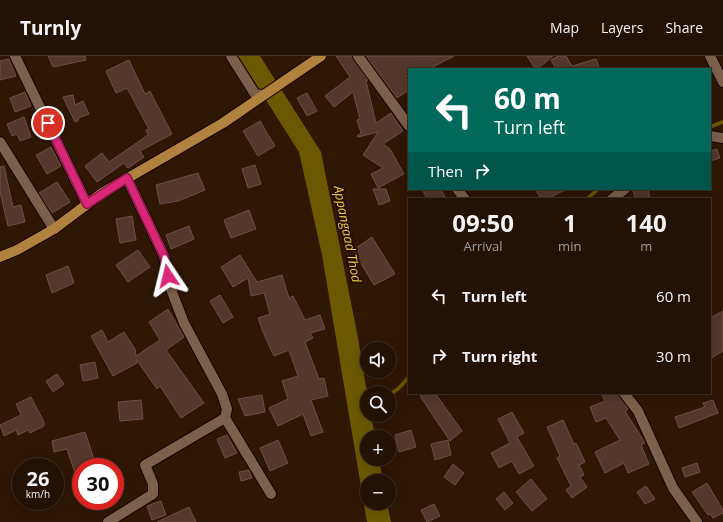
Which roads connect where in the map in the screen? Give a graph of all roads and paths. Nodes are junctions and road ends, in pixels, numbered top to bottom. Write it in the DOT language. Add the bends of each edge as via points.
graph roads {
  1 [pos="15,56"];
  2 [pos="231,56"];
  3 [pos="321,56"];
  4 [pos="358,56"];
  5 [pos="710,56"];
  6 [pos="723,82"];
  7 [pos="263,95"];
  8 [pos="408,125"];
  9 [pos="711,136"];
  10 [pos="723,138"];
  11 [pos="0,142"];
  12 [pos="127,178"];
  13 [pos="458,190"];
  14 [pos="624,190"];
  15 [pos="464,198"];
  16 [pos="613,198"];
  17 [pos="87,204"];
  18 [pos="54,229"];
  19 [pos="0,257"];
  20 [pos="625,394"];
  21 [pos="225,418"];
  22 [pos="271,494"];
  23 [pos="108,522"];
  24 [pos="697,522"];
  1 -- 17 [label="street"];
  2 -- 7 [label="street" via="255,94"];
  3 -- 7 [label="main road"];
  4 -- 8 [label="street"];
  5 -- 6 [label="street"];
  7 -- 12 [label="main road" via="223,123"];
  9 -- 10 [label="street"];
  11 -- 18 [label="street"];
  12 -- 17 [label="main road"];
  12 -- 21 [label="street" via="164,256 172,292 184,323 222,394 227,409"];
  13 -- 15 [label="street"];
  14 -- 16 [label="street"];
  17 -- 18 [label="main road"];
  18 -- 19 [label="main road"];
  20 -- 24 [label="street" via="638,411 673,488"];
  21 -- 22 [label="street"];
  21 -- 23 [label="street" via="145,465 153,484 152,494"];
}
